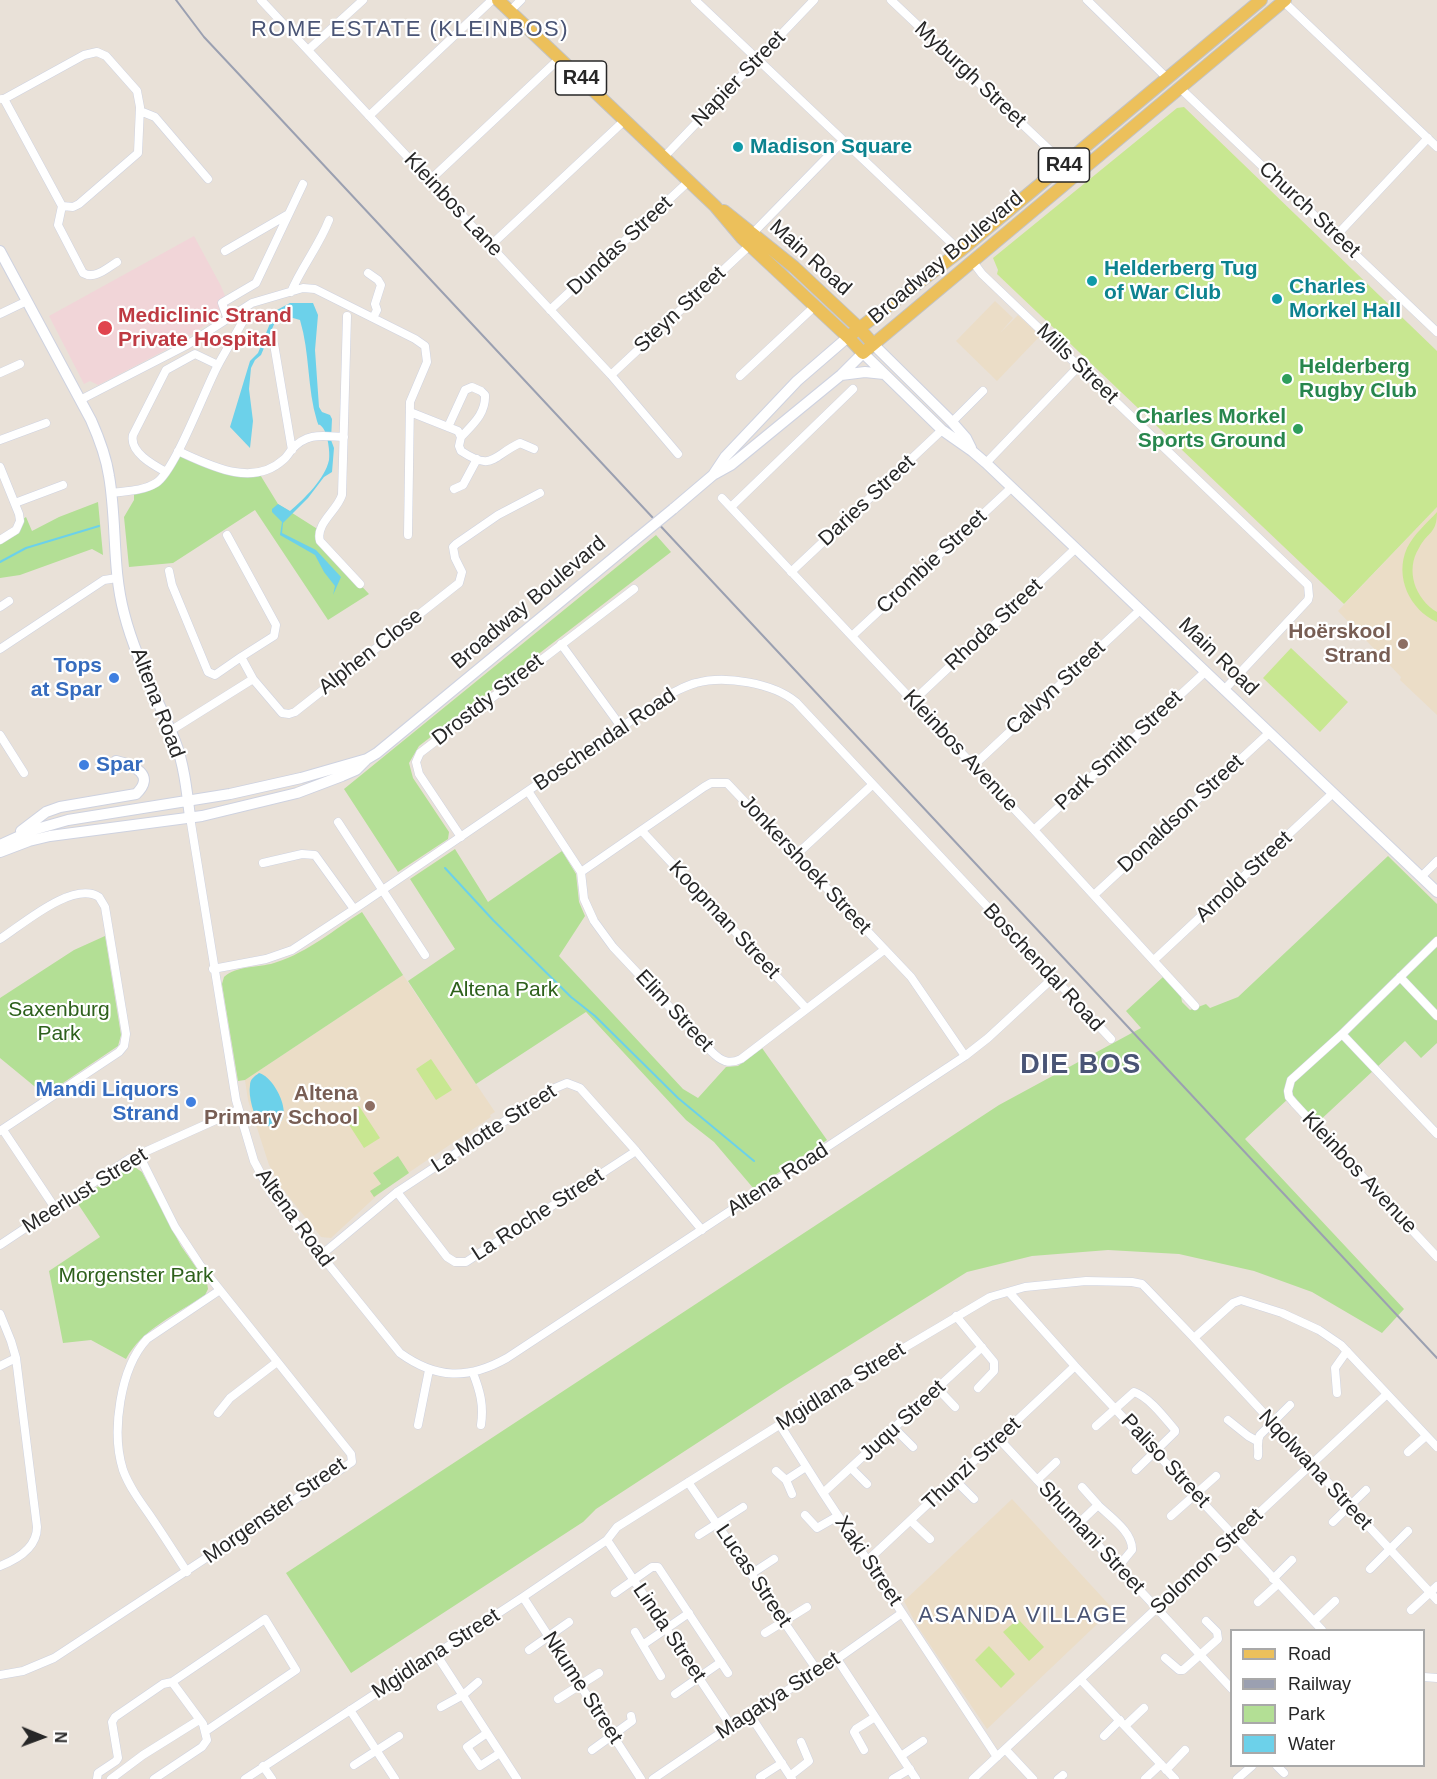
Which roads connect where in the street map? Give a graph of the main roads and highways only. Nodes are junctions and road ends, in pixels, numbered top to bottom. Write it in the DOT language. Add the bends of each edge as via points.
graph roads {
  1 [pos="498,0"];
  2 [pos="1261,0"];
  3 [pos="1284,1"];
  4 [pos="715,206"];
  5 [pos="0,251"];
  6 [pos="859,328"];
  7 [pos="848,337"];
  8 [pos="873,344"];
  9 [pos="863,353"];
  10 [pos="884,374"];
  11 [pos="841,375"];
  12 [pos="972,451"];
  13 [pos="713,475"];
  14 [pos="367,759"];
  15 [pos="116,761"];
  16 [pos="188,802"];
  17 [pos="190,817"];
  18 [pos="11,838"];
  19 [pos="0,845"];
  20 [pos="0,852"];
  21 [pos="1437,892"];
  1 -- 4 [label="main road, Main Road / R44"];
  2 -- 6 [label="main road, Broadway Boulevard / R44" via="960,251"];
  3 -- 8 [label="main road, Broadway Boulevard / R44"];
  4 -- 6 [label="main road, Main Road / R44" via="794,267"];
  4 -- 7 [label="main road, Main Road / R44" via="749,246"];
  5 -- 16 [label="main road, Altena Road" via="103,448 123,609 180,758"];
  6 -- 7 [label="main road, Broadway Boulevard / R44"];
  6 -- 8 [label="main road, Main Road / R44"];
  7 -- 9 [label="main road, Main Road / R44"];
  7 -- 13 [label="main road, Broadway Boulevard" via="797,381 725,457"];
  8 -- 9 [label="main road, Broadway Boulevard / R44"];
  8 -- 12 [label="main road, Main Road" via="952,422"];
  9 -- 10 [label="main road, Main Road"];
  9 -- 11 [label="main road, Broadway Boulevard"];
  10 -- 11 [label="main road"];
  10 -- 12 [label="main road, Main Road" via="942,430"];
  11 -- 13 [label="main road, Broadway Boulevard" via="731,465"];
  12 -- 21 [label="main road, Main Road"];
  13 -- 14 [label="main road, Broadway Boulevard, bridge"];
  14 -- 16 [label="main road, Broadway Boulevard" via="301,778"];
  14 -- 17 [label="main road, Broadway Boulevard" via="356,770 307,790"];
  15 -- 18 [label="main road" via="135,767 142,774 142,787 136,794 60,807 46,812"];
  16 -- 17 [label="main road, Altena Road"];
  16 -- 18 [label="main road, Broadway Boulevard" via="68,820"];
  17 -- 20 [label="main road, Broadway Boulevard" via="50,836"];
  18 -- 19 [label="main road, Broadway Boulevard"];
}
